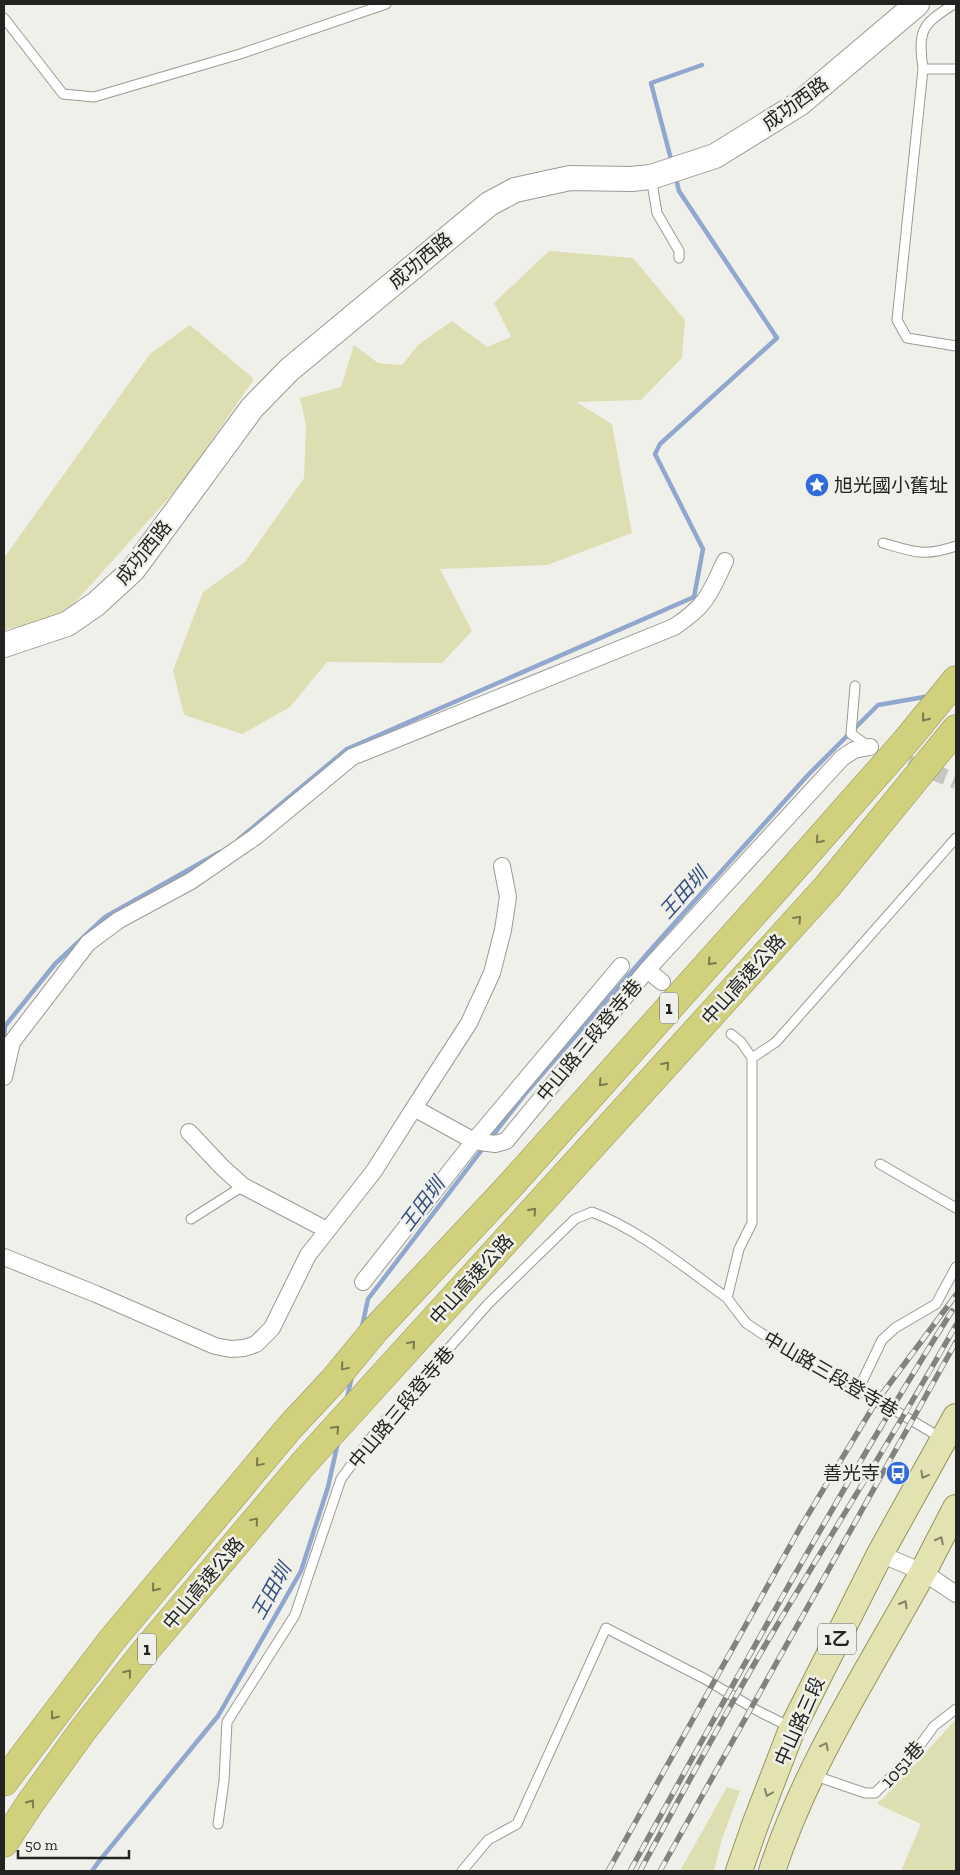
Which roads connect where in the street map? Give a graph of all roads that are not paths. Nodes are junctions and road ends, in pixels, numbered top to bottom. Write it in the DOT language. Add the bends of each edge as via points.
graph roads {
  1 [pos="386,4"];
  2 [pos="917,4"];
  3 [pos="954,4"];
  4 [pos="376,5"];
  5 [pos="4,18"];
  6 [pos="923,69"];
  7 [pos="956,69"];
  8 [pos="651,177"];
  9 [pos="679,258"];
  10 [pos="956,346"];
  11 [pos="882,543"];
  12 [pos="956,546"];
  13 [pos="726,561"];
  14 [pos="4,645"];
  15 [pos="956,680"];
  16 [pos="855,686"];
  17 [pos="956,729"];
  18 [pos="870,747"];
  19 [pos="956,838"];
  20 [pos="502,866"];
  21 [pos="620,966"];
  22 [pos="647,970"];
  23 [pos="662,982"];
  24 [pos="731,1034"];
  25 [pos="752,1058"];
  26 [pos="4,1077"];
  27 [pos="414,1108"];
  28 [pos="189,1132"];
  29 [pos="474,1141"];
  30 [pos="880,1164"];
  31 [pos="243,1186"];
  32 [pos="956,1208"];
  33 [pos="191,1219"];
  34 [pos="327,1230"];
  35 [pos="4,1258"];
  36 [pos="956,1267"];
  37 [pos="363,1282"];
  38 [pos="727,1298"];
  39 [pos="859,1388"];
  40 [pos="956,1417"];
  41 [pos="943,1439"];
  42 [pos="956,1508"];
  43 [pos="880,1554"];
  44 [pos="923,1572"];
  45 [pos="956,1594"];
  46 [pos="956,1709"];
  47 [pos="792,1729"];
  48 [pos="811,1774"];
  49 [pos="4,1782"];
  50 [pos="218,1824"];
  51 [pos="4,1844"];
  52 [pos="462,1871"];
  53 [pos="739,1871"];
  54 [pos="772,1871"];
  1 -- 4 [label="lane"];
  2 -- 8 [label="street, 成功西路" via="799,104 715,156"];
  3 -- 6 [label="lane" via="923,27 920,44"];
  4 -- 5 [label="lane" via="240,54 94,97 64,94"];
  6 -- 7 [label="lane"];
  6 -- 10 [label="lane" via="897,320 907,338"];
  8 -- 9 [label="lane" via="657,214 679,251"];
  8 -- 14 [label="street, 成功西路" via="570,178 515,190 489,204 276,382 252,408 133,570 96,604 67,624"];
  11 -- 12 [label="lane" via="918,553"];
  13 -- 26 [label="street" via="704,603 674,627 352,757 256,837 191,881 119,920 88,943 12,1042"];
  15 -- 49 [label="highway, 中山高速公路 / 1, one-way" via="894,756 290,1426 111,1641"];
  16 -- 18 [label="lane" via="851,734"];
  51 -- 17 [label="highway, 中山高速公路 / 1, one-way" via="31,1802 146,1650 302,1464 827,887"];
  18 -- 22 [label="street" via="854,750 842,758"];
  19 -- 25 [label="lane" via="776,1042"];
  20 -- 27 [label="street" via="508,896 492,973 469,1023"];
  21 -- 29 [label="street"];
  22 -- 23 [label="street, 中山路三段登寺巷"];
  22 -- 29 [label="street, 中山路三段登寺巷" via="506,1141 494,1144"];
  24 -- 25 [label="lane" via="742,1042"];
  25 -- 38 [label="lane" via="752,1223 739,1249"];
  27 -- 29 [label="street, 中山路三段登寺巷"];
  27 -- 34 [label="street" via="374,1171"];
  28 -- 31 [label="street"];
  29 -- 37 [label="street"];
  30 -- 32 [label="lane"];
  31 -- 33 [label="lane"];
  31 -- 34 [label="street"];
  34 -- 35 [label="street" via="308,1255 272,1328 256,1344 244,1348 215,1346"];
  36 -- 39 [label="lane" via="936,1304 895,1328 882,1340"];
  38 -- 39 [label="lane, 中山路三段登寺巷" via="746,1323 779,1345"];
  38 -- 50 [label="lane, 中山路三段登寺巷" via="612,1219 592,1212 575,1219 488,1304 380,1426 341,1479 295,1615 227,1722"];
  39 -- 41 [label="lane, 中山路三段登寺巷" via="876,1402"];
  40 -- 41 [label="main road, 中山路三段 / 1乙"];
  41 -- 43 [label="main road, 中山路三段 / 1乙, one-way"];
  44 -- 42 [label="main road, 中山路三段 / 1乙, one-way"];
  43 -- 44 [label="street"];
  43 -- 47 [label="main road, 中山路三段 / 1乙"];
  44 -- 45 [label="street"];
  48 -- 44 [label="main road, 中山路三段 / 1乙, one-way"];
  46 -- 48 [label="lane, 1051巷" via="934,1726 912,1756 875,1793 865,1793"];
  47 -- 52 [label="lane" via="705,1678 606,1628 517,1824 488,1840"];
  47 -- 53 [label="main road, 中山路三段 / 1乙, one-way"];
  48 -- 54 [label="main road, 中山路三段 / 1乙"];
}
